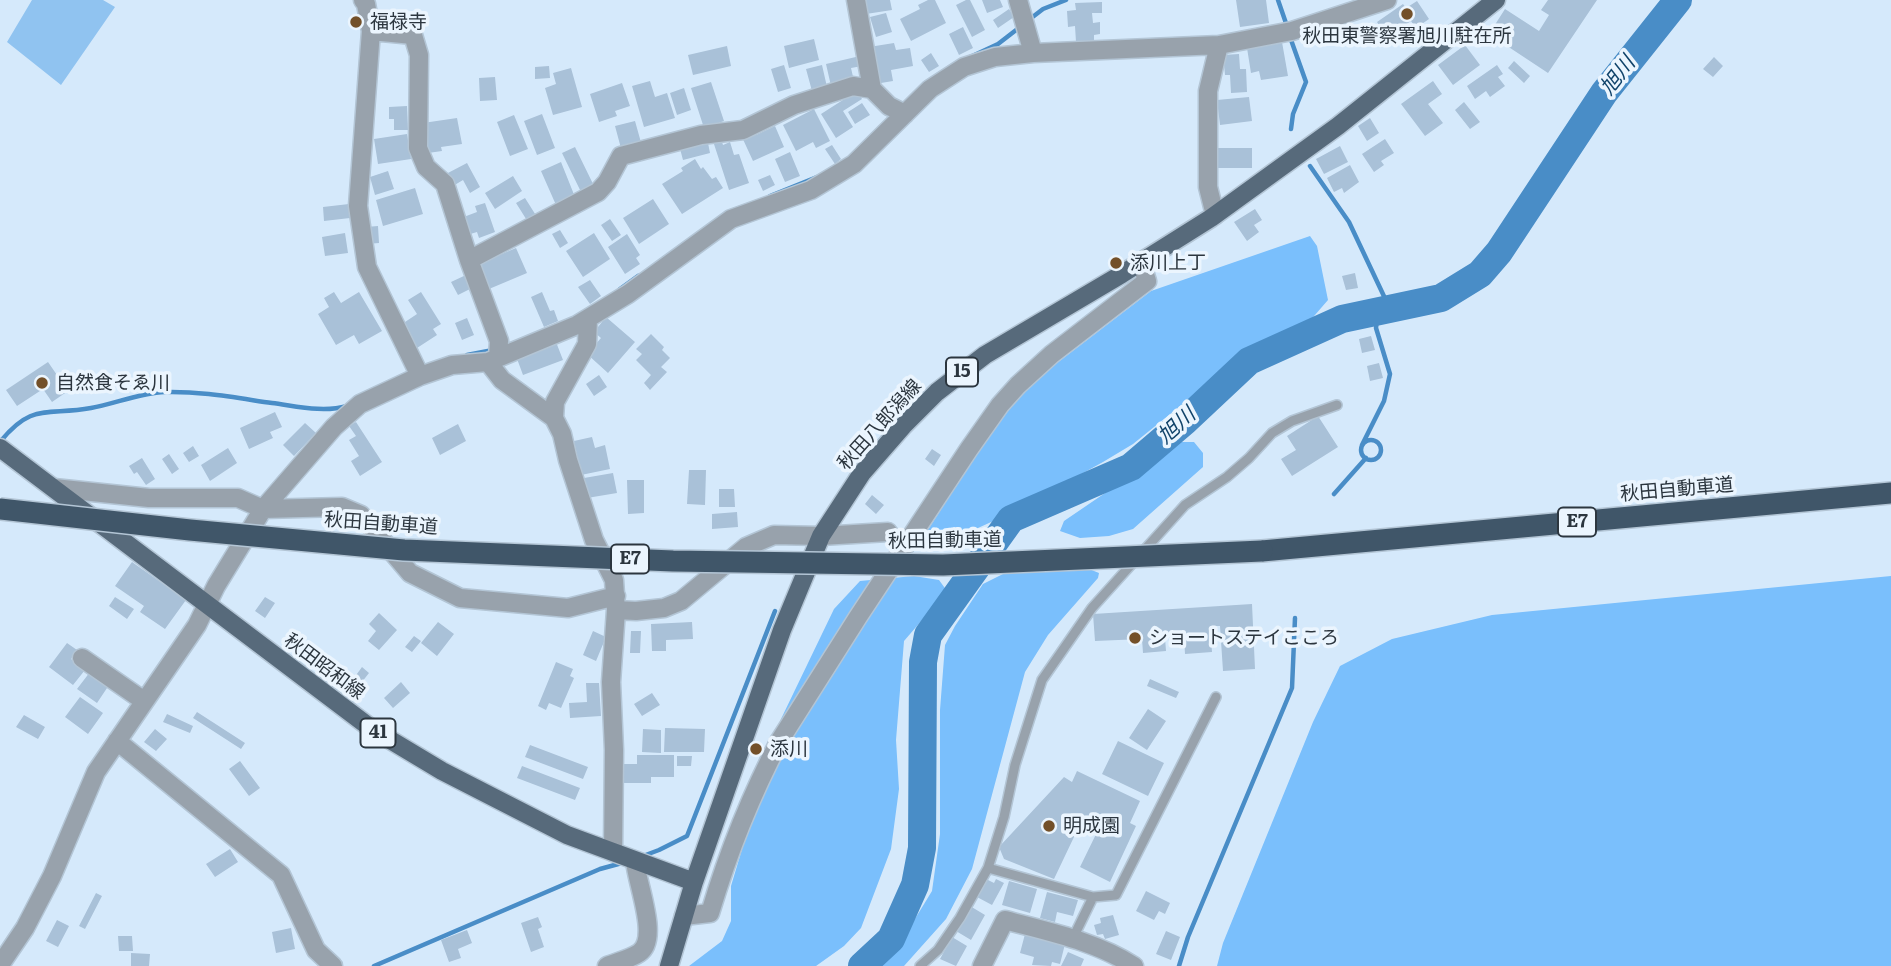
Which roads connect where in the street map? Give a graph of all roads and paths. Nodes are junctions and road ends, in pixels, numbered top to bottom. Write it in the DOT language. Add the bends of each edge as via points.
graph roads {
  1 [pos="363,0"];
  2 [pos="856,0"];
  3 [pos="1387,0"];
  4 [pos="1496,0"];
  5 [pos="1023,15"];
  6 [pos="371,31"];
  7 [pos="1219,45"];
  8 [pos="1034,53"];
  9 [pos="872,89"];
  10 [pos="899,112"];
  11 [pos="1215,215"];
  12 [pos="468,260"];
  13 [pos="1141,262"];
  14 [pos="588,319"];
  15 [pos="496,354"];
  16 [pos="419,373"];
  17 [pos="1338,405"];
  18 [pos="554,418"];
  19 [pos="0,448"];
  20 [pos="54,488"];
  21 [pos="1891,493"];
  22 [pos="0,509"];
  23 [pos="263,509"];
  24 [pos="888,532"];
  25 [pos="821,536"];
  26 [pos="207,603"];
  27 [pos="616,603"];
  28 [pos="82,658"];
  29 [pos="1216,697"];
  30 [pos="144,701"];
  31 [pos="117,741"];
  32 [pos="613,852"];
  33 [pos="635,861"];
  34 [pos="988,868"];
  35 [pos="694,882"];
  36 [pos="1093,897"];
  37 [pos="684,916"];
  38 [pos="1073,938"];
  39 [pos="669,964"];
  40 [pos="0,965"];
  41 [pos="333,966"];
  42 [pos="607,966"];
  43 [pos="920,966"];
  44 [pos="982,966"];
  45 [pos="1134,966"];
  1 -- 6 [label="street"];
  2 -- 9 [label="street"];
  3 -- 7 [label="street" via="1288,32"];
  4 -- 11 [label="main road, 秋田八郎潟線 / 15" via="1338,126"];
  5 -- 8 [label="street"];
  6 -- 12 [label="street" via="413,35 418,55 418,148 426,167 445,184"];
  6 -- 16 [label="street" via="358,206 367,267"];
  7 -- 8 [label="street"];
  7 -- 11 [label="street" via="1208,91 1208,187"];
  8 -- 10 [label="street" via="995,57 964,67"];
  9 -- 10 [label="street"];
  9 -- 12 [label="street" via="853,86 794,105 743,130 701,135 621,156 598,192"];
  10 -- 14 [label="street" via="854,164 811,190 731,219"];
  11 -- 13 [label="main road, 秋田八郎潟線 / 15"];
  12 -- 15 [label="street"];
  13 -- 25 [label="main road, 秋田八郎潟線 / 15" via="985,355 937,392 862,473"];
  13 -- 37 [label="street" via="1147,281 1018,385 969,449 780,740 749,803 710,913"];
  14 -- 15 [label="street"];
  14 -- 18 [label="street" via="587,344 555,402"];
  15 -- 16 [label="street"];
  15 -- 18 [label="street" via="502,380"];
  16 -- 23 [label="street" via="360,404"];
  17 -- 34 [label="lane" via="1272,433 1227,477 1185,505 1092,608 1042,680"];
  18 -- 27 [label="street" via="594,540 614,580"];
  19 -- 20 [label="main road, 秋田昭和線 / 41"];
  20 -- 23 [label="street" via="149,498 238,498"];
  20 -- 26 [label="main road, 秋田昭和線 / 41"];
  21 -- 22 [label="highway, 秋田自動車道 / E7, bridge" via="1262,551 943,565 673,561 404,550"];
  23 -- 26 [label="street"];
  23 -- 27 [label="street" via="342,507 361,515 410,573 460,598 568,608"];
  24 -- 25 [label="street"];
  25 -- 27 [label="street" via="762,539 681,601 664,608 636,611"];
  25 -- 35 [label="main road, 秋田八郎潟線 / 15" via="782,630"];
  26 -- 30 [label="street"];
  26 -- 32 [label="main road, 秋田昭和線 / 41" via="372,729 510,806"];
  27 -- 32 [label="street" via="611,682"];
  28 -- 30 [label="street"];
  29 -- 36 [label="lane" via="1116,895"];
  30 -- 31 [label="street"];
  31 -- 40 [label="street" via="96,772 25,928"];
  31 -- 41 [label="street" via="281,874 316,950"];
  32 -- 33 [label="main road, 秋田昭和線 / 41"];
  33 -- 35 [label="main road, 秋田昭和線 / 41"];
  33 -- 42 [label="street" via="650,937 641,952"];
  34 -- 36 [label="lane"];
  34 -- 43 [label="lane" via="938,950"];
  35 -- 37 [label="main road, 秋田八郎潟線 / 15"];
  36 -- 38 [label="lane"];
  37 -- 39 [label="main road, 秋田八郎潟線 / 15"];
  38 -- 44 [label="street" via="1005,920"];
  38 -- 45 [label="street"];
}
